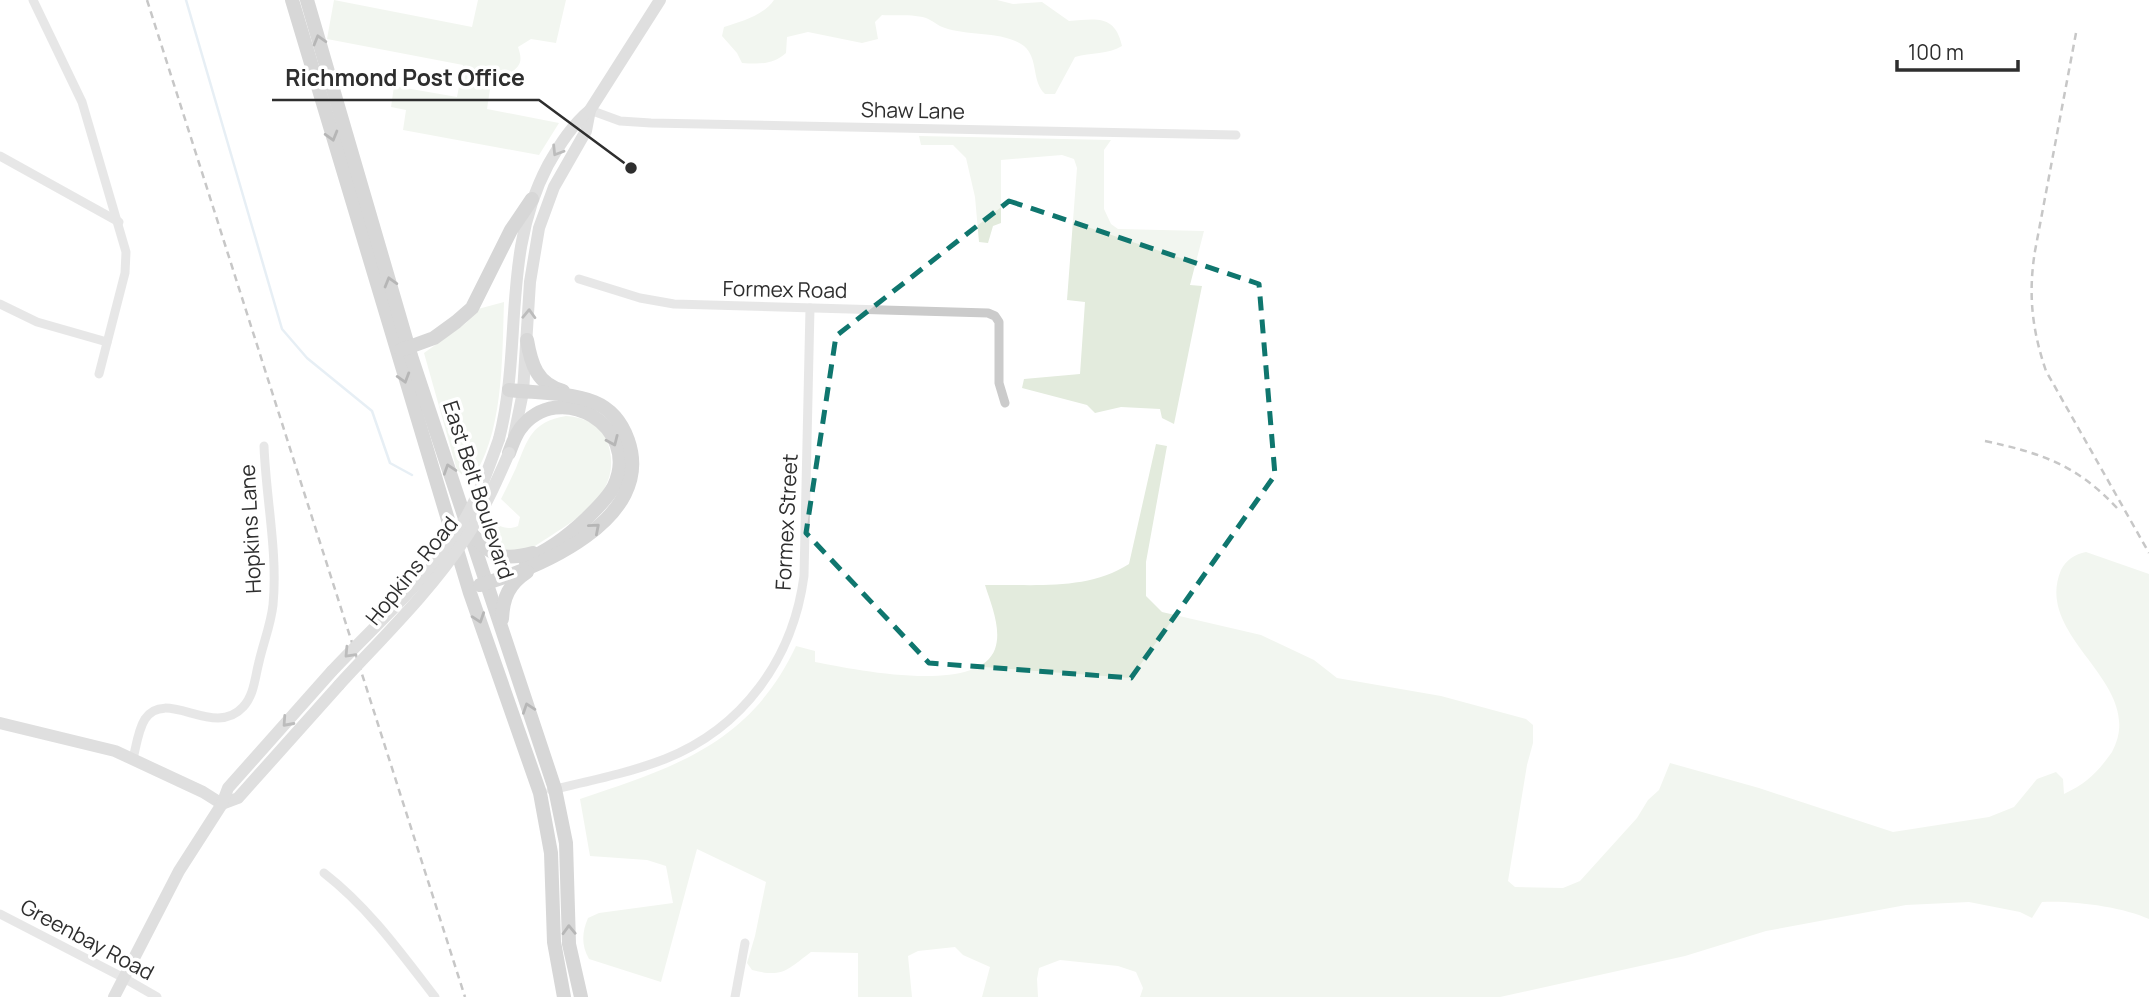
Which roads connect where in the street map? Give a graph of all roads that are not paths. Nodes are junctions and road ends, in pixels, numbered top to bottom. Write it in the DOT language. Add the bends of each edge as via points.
graph roads {
  1 [pos="33,0"];
  2 [pos="292,0"];
  3 [pos="307,0"];
  4 [pos="660,0"];
  5 [pos="590,110"];
  6 [pos="1237,135"];
  7 [pos="0,156"];
  8 [pos="532,199"];
  9 [pos="119,222"];
  10 [pos="579,279"];
  11 [pos="0,304"];
  12 [pos="810,308"];
  13 [pos="527,340"];
  14 [pos="107,342"];
  15 [pos="402,350"];
  16 [pos="99,374"];
  17 [pos="516,391"];
  18 [pos="584,400"];
  19 [pos="1005,403"];
  20 [pos="264,446"];
  21 [pos="509,453"];
  22 [pos="468,530"];
  23 [pos="542,557"];
  24 [pos="485,579"];
  25 [pos="468,588"];
  26 [pos="501,627"];
  27 [pos="0,723"];
  28 [pos="133,759"];
  29 [pos="555,789"];
  30 [pos="540,793"];
  31 [pos="222,804"];
  32 [pos="324,873"];
  33 [pos="0,914"];
  34 [pos="745,943"];
  35 [pos="124,978"];
  36 [pos="114,997"];
  37 [pos="157,997"];
  38 [pos="435,997"];
  39 [pos="564,997"];
  40 [pos="581,997"];
  41 [pos="735,997"];
  1 -- 9 [label="street" via="82,102"];
  2 -- 15 [label="main road, East Belt Boulevard, one-way"];
  15 -- 3 [label="main road, East Belt Boulevard, one-way"];
  4 -- 5 [label="main road, Hopkins Road"];
  5 -- 6 [label="street, Shaw Lane" via="620,121 651,123"];
  5 -- 8 [label="main road, Hopkins Road, one-way" via="574,123"];
  13 -- 5 [label="main road, Hopkins Road, one-way" via="539,228 554,187 586,131"];
  7 -- 9 [label="street"];
  8 -- 15 [label="main road" via="472,308 433,338"];
  8 -- 17 [label="main road, Hopkins Road" via="516,270"];
  9 -- 14 [label="street" via="127,262"];
  10 -- 12 [label="street, Formex Road" via="674,304"];
  11 -- 14 [label="street" via="37,322"];
  12 -- 19 [label="street, Formex Road" via="992,314 1000,327 999,383"];
  12 -- 29 [label="street, Formex Street" via="804,576 793,627 776,664 740,710 694,746 641,767"];
  13 -- 17 [label="main road, Hopkins Road"];
  13 -- 18 [label="main road" via="534,369 544,383"];
  14 -- 16 [label="street"];
  22 -- 15 [label="main road, East Belt Boulevard, one-way"];
  15 -- 25 [label="main road, East Belt Boulevard, one-way"];
  17 -- 18 [label="main road"];
  17 -- 21 [label="main road, Hopkins Road"];
  17 -- 31 [label="main road, Hopkins Road, one-way, bridge" via="487,473 458,531 228,788"];
  23 -- 18 [label="main road, one-way" via="566,551 596,528 622,499 632,472 632,452 620,424 610,411"];
  20 -- 28 [label="street, Hopkins Lane" via="274,572 272,608 251,694 236,714 221,719 159,708 143,724"];
  21 -- 23 [label="main road, one-way" via="519,430 538,413 568,407 579,408 603,423 618,450 618,475 606,499"];
  21 -- 31 [label="main road, Hopkins Road, bridge" via="481,513 424,594 238,798"];
  22 -- 23 [label="main road" via="500,556"];
  22 -- 24 [label="main road, East Belt Boulevard"];
  23 -- 24 [label="main road"];
  23 -- 26 [label="main road" via="507,591"];
  24 -- 25 [label="main road"];
  24 -- 26 [label="main road, East Belt Boulevard"];
  25 -- 30 [label="main road, East Belt Boulevard, one-way"];
  29 -- 26 [label="main road, East Belt Boulevard, one-way"];
  27 -- 28 [label="main road"];
  28 -- 31 [label="main road"];
  29 -- 30 [label="street, Formex Street"];
  40 -- 29 [label="main road, East Belt Boulevard, one-way" via="569,944 566,843"];
  30 -- 39 [label="main road, East Belt Boulevard" via="551,853 554,942"];
  31 -- 35 [label="main road, Hopkins Road" via="179,871"];
  32 -- 38 [label="street" via="373,918"];
  33 -- 35 [label="street, Greenbay Road"];
  34 -- 41 [label="street"];
  35 -- 36 [label="main road, Hopkins Road"];
  35 -- 37 [label="street, Greenbay Road"];
}
